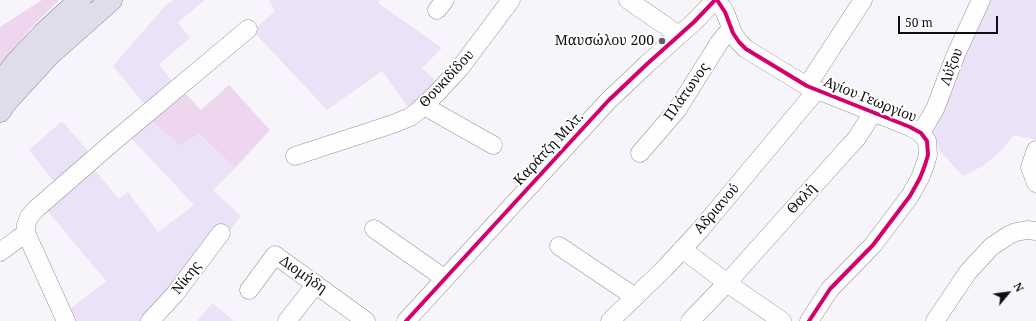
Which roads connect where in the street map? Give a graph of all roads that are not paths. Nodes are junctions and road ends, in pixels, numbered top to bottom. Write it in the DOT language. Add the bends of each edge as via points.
graph roads {
  1 [pos="80,0"];
  2 [pos="111,0"];
  3 [pos="511,0"];
  4 [pos="628,0"];
  5 [pos="716,0"];
  6 [pos="863,0"];
  7 [pos="981,0"];
  8 [pos="731,28"];
  9 [pos="248,29"];
  10 [pos="679,35"];
  11 [pos="0,84"];
  12 [pos="811,89"];
  13 [pos="424,106"];
  14 [pos="0,111"];
  15 [pos="873,112"];
  16 [pos="920,133"];
  17 [pos="493,145"];
  18 [pos="1036,150"];
  19 [pos="640,153"];
  20 [pos="295,156"];
  21 [pos="1036,183"];
  22 [pos="374,229"];
  23 [pos="1036,230"];
  24 [pos="26,233"];
  25 [pos="221,233"];
  26 [pos="559,246"];
  27 [pos="682,249"];
  28 [pos="0,252"];
  29 [pos="444,278"];
  30 [pos="728,283"];
  31 [pos="316,284"];
  32 [pos="249,290"];
  33 [pos="635,297"];
  34 [pos="66,321"];
  35 [pos="150,321"];
  36 [pos="287,321"];
  37 [pos="366,321"];
  38 [pos="406,321"];
  39 [pos="610,321"];
  40 [pos="690,321"];
  41 [pos="782,321"];
  42 [pos="809,321"];
  43 [pos="935,321"];
  1 -- 11 [label="main road" via="44,33"];
  2 -- 14 [label="main road" via="49,55"];
  3 -- 13 [label="street, Θουκιδίδου" via="460,68"];
  4 -- 10 [label="street"];
  5 -- 8 [label="street, Αγίου Γεωργίου" via="725,12"];
  5 -- 10 [label="street, Καράτζη Μιλτ."];
  6 -- 12 [label="street, Αδριανού"];
  7 -- 16 [label="street, Λύξου" via="935,108"];
  8 -- 12 [label="street, Αγίου Γεωργίου" via="746,49"];
  8 -- 19 [label="street, Πλάτωνος" via="676,110"];
  9 -- 24 [label="street" via="36,209 27,221"];
  10 -- 29 [label="street, Καράτζη Μιλτ." via="608,101"];
  12 -- 15 [label="street, Αγίου Γεωργίου"];
  12 -- 27 [label="street, Αδριανού" via="720,207"];
  13 -- 17 [label="street"];
  13 -- 20 [label="street, Θουκιδίδου" via="410,117 393,124"];
  15 -- 16 [label="street, Αγίου Γεωργίου"];
  15 -- 30 [label="street, Θαλή" via="856,139"];
  16 -- 42 [label="street, Αγίου Γεωργίου" via="926,141 928,155 916,185 882,235 830,290"];
  18 -- 21 [label="street" via="1030,167"];
  22 -- 29 [label="street"];
  23 -- 43 [label="street" via="1009,235 988,250 968,272"];
  24 -- 28 [label="street"];
  24 -- 34 [label="street"];
  25 -- 35 [label="street, Νίκης" via="180,288"];
  26 -- 33 [label="street"];
  27 -- 30 [label="street"];
  27 -- 33 [label="street, Αδριανού"];
  29 -- 38 [label="street, Καράτζη Μιλτ."];
  30 -- 40 [label="street, Θαλή"];
  30 -- 41 [label="street"];
  31 -- 32 [label="street, Διομήδη" via="275,255"];
  31 -- 36 [label="street"];
  31 -- 37 [label="street, Διομήδη"];
  33 -- 39 [label="street, Αδριανού"];
}
